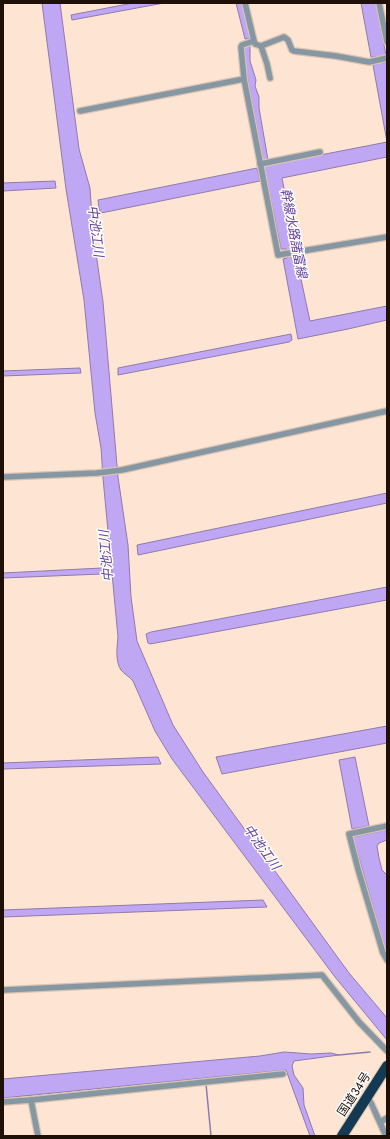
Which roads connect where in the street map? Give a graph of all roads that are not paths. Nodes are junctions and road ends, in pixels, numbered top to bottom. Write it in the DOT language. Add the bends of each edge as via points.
graph roads {
  1 [pos="245,3"];
  2 [pos="380,3"];
  3 [pos="250,42"];
  4 [pos="387,42"];
  5 [pos="261,46"];
  6 [pos="385,59"];
  7 [pos="244,78"];
  8 [pos="270,78"];
  9 [pos="80,111"];
  10 [pos="320,152"];
  11 [pos="260,164"];
  12 [pos="387,237"];
  13 [pos="387,411"];
  14 [pos="3,477"];
  15 [pos="387,826"];
  16 [pos="387,960"];
  17 [pos="3,990"];
  18 [pos="387,1051"];
  19 [pos="387,1066"];
  20 [pos="283,1074"];
  21 [pos="367,1097"];
  22 [pos="31,1100"];
  23 [pos="3,1102"];
  24 [pos="387,1118"];
  25 [pos="380,1122"];
  26 [pos="38,1136"];
  27 [pos="342,1136"];
  28 [pos="386,1136"];
  1 -- 3 [label="street"];
  2 -- 4 [label="street"];
  3 -- 5 [label="street"];
  3 -- 7 [label="street" via="241,47"];
  5 -- 6 [label="street" via="284,37 294,52 369,62"];
  5 -- 8 [label="street"];
  7 -- 9 [label="street"];
  7 -- 11 [label="street"];
  10 -- 11 [label="street"];
  11 -- 12 [label="street" via="278,255"];
  13 -- 14 [label="street" via="122,470"];
  15 -- 16 [label="street" via="349,834"];
  17 -- 18 [label="street" via="322,976"];
  19 -- 21 [label="highway, 国道34号"];
  20 -- 22 [label="street"];
  21 -- 25 [label="street"];
  21 -- 27 [label="highway, 国道34号"];
  22 -- 23 [label="street"];
  22 -- 26 [label="street"];
  24 -- 25 [label="street"];
  25 -- 28 [label="street"];
}
